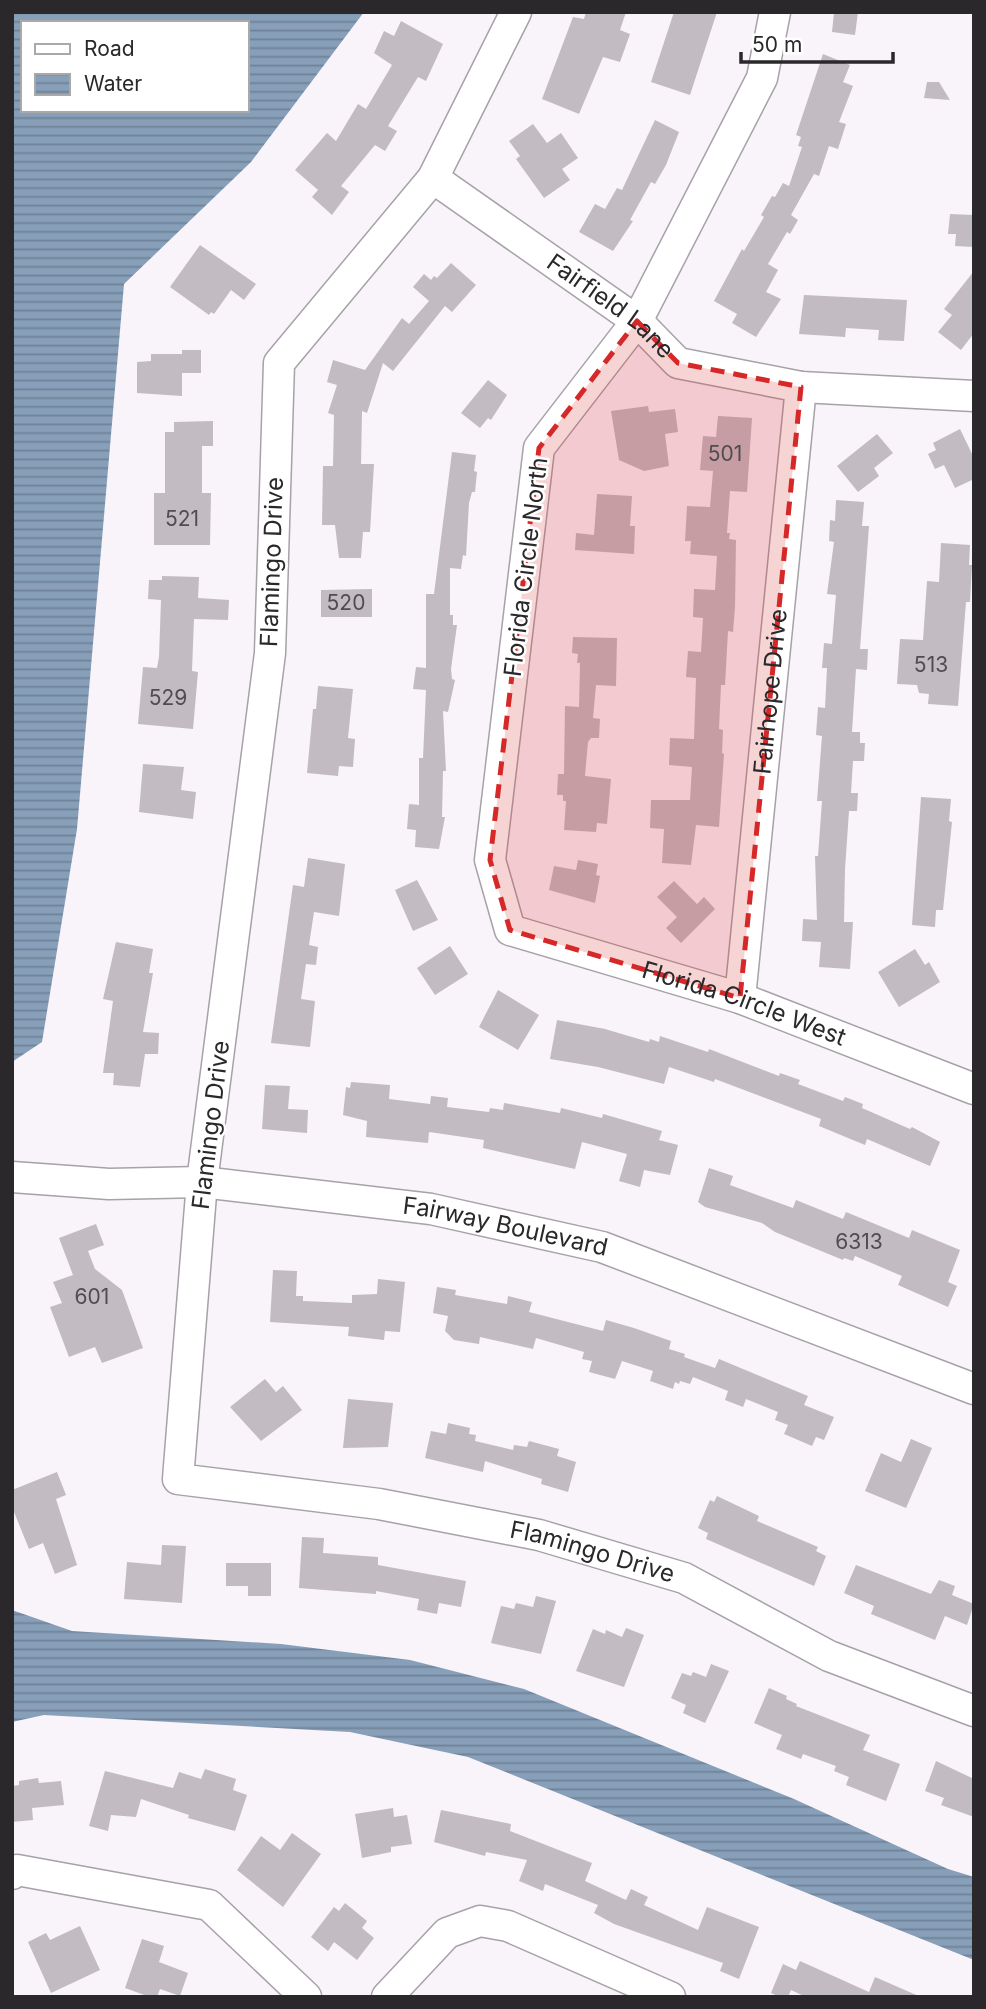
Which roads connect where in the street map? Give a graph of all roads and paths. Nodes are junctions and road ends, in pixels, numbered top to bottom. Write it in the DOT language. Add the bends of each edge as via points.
graph roads {
  1 [pos="516,12"];
  2 [pos="775,12"];
  3 [pos="433,178"];
  4 [pos="637,321"];
  5 [pos="801,387"];
  6 [pos="974,396"];
  7 [pos="510,930"];
  8 [pos="740,998"];
  9 [pos="974,1080"];
  10 [pos="973,1089"];
  11 [pos="12,1177"];
  12 [pos="202,1182"];
  13 [pos="974,1389"];
  14 [pos="974,1711"];
  15 [pos="12,1874"];
  16 [pos="306,1997"];
  17 [pos="387,1997"];
  18 [pos="670,1997"];
  1 -- 3 [label="street, Flamingo Drive"];
  2 -- 4 [label="street, Florida Circle North" via="762,78"];
  3 -- 4 [label="street, Fairfield Lane"];
  3 -- 12 [label="street, Flamingo Drive" via="279,363 270,653"];
  4 -- 5 [label="street, Fairfield Lane" via="678,363"];
  4 -- 7 [label="street, Florida Circle North" via="539,448 491,860"];
  5 -- 6 [label="street, Fairfield Lane"];
  5 -- 8 [label="street, Fairhope Drive"];
  7 -- 8 [label="street, Florida Circle West"];
  8 -- 10 [label="street, Florida Circle West"];
  9 -- 10 [label="street"];
  11 -- 12 [label="street, Fairway Boulevard" via="109,1185"];
  12 -- 13 [label="street, Fairway Boulevard" via="431,1209 603,1247"];
  12 -- 14 [label="street, Flamingo Drive" via="178,1479 379,1504 539,1535 684,1578 829,1656"];
  15 -- 16 [label="street" via="17,1870 209,1905"];
  17 -- 18 [label="street" via="447,1933 480,1921 509,1926"];
}
